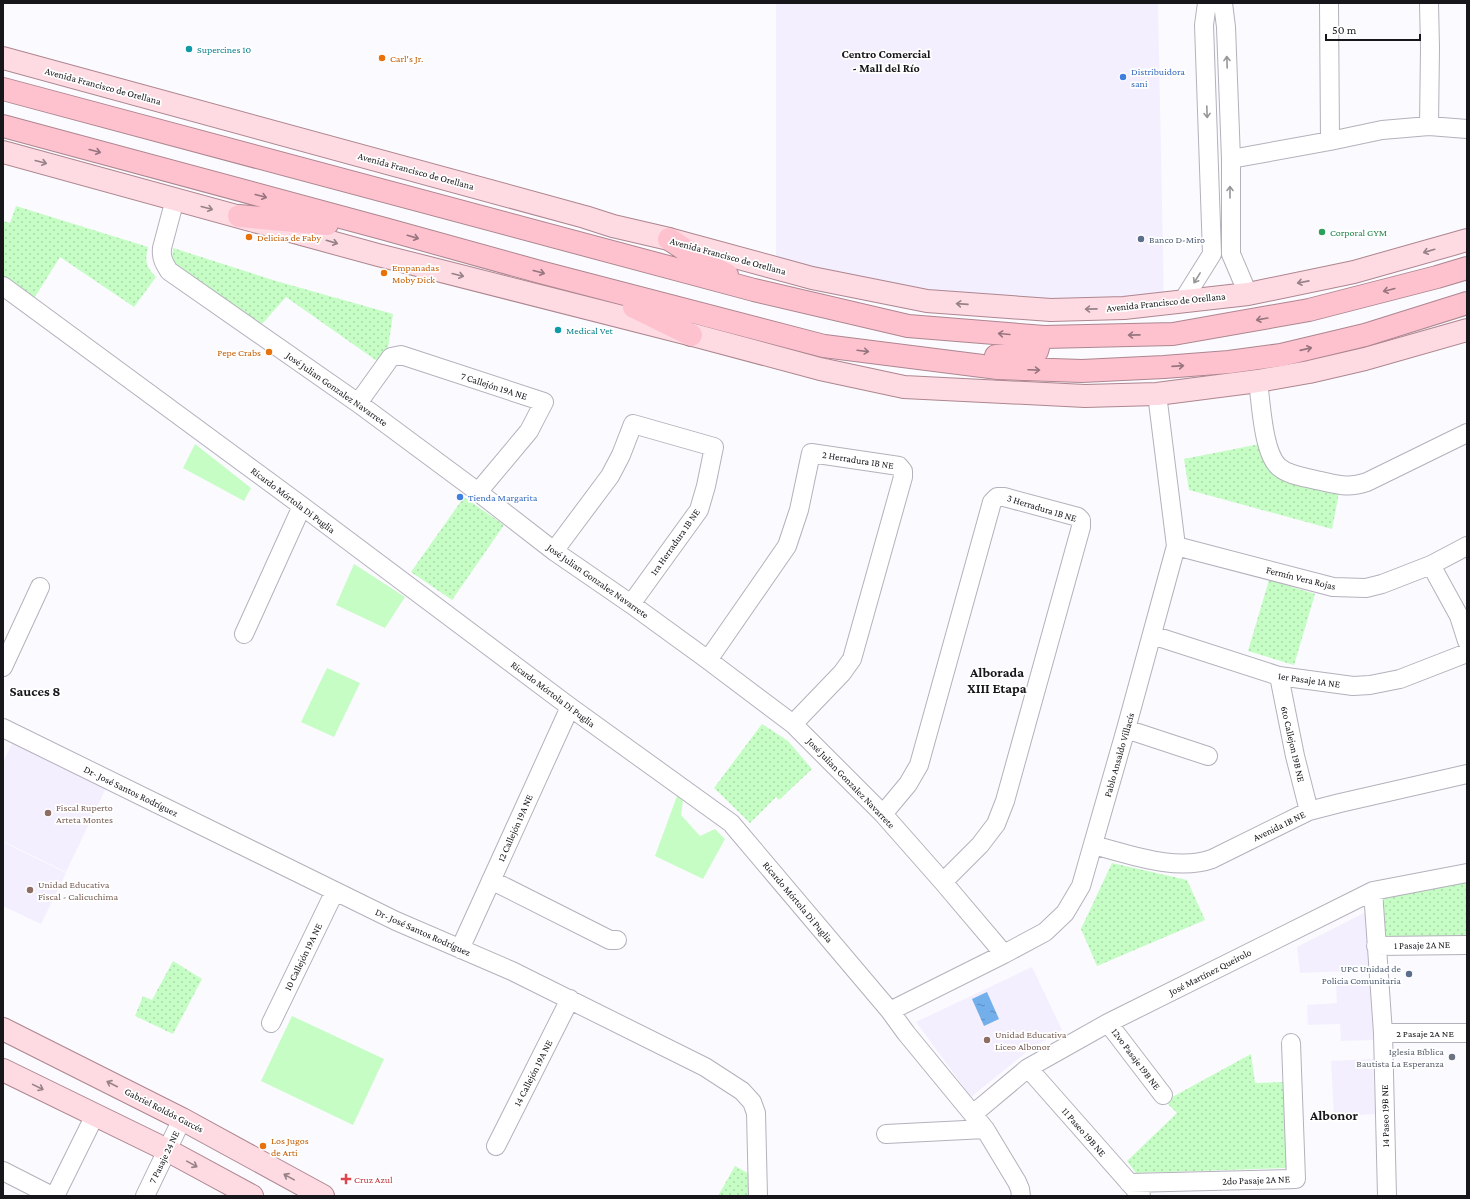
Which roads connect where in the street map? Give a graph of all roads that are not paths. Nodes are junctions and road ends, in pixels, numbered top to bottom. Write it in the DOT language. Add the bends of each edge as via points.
graph roads {
  1 [pos="1207,3"];
  2 [pos="1223,3"];
  3 [pos="1329,3"];
  4 [pos="1429,3"];
  5 [pos="3,58"];
  6 [pos="3,89"];
  7 [pos="3,126"];
  8 [pos="1428,126"];
  9 [pos="1467,129"];
  10 [pos="1330,141"];
  11 [pos="3,152"];
  12 [pos="1231,159"];
  13 [pos="175,199"];
  14 [pos="239,216"];
  15 [pos="385,229"];
  16 [pos="669,239"];
  17 [pos="1467,240"];
  18 [pos="1212,254"];
  19 [pos="1231,254"];
  20 [pos="1467,268"];
  21 [pos="3,286"];
  22 [pos="599,288"];
  23 [pos="754,290"];
  24 [pos="1248,294"];
  25 [pos="1182,302"];
  26 [pos="1467,304"];
  27 [pos="1467,330"];
  28 [pos="691,335"];
  29 [pos="1030,336"];
  30 [pos="935,360"];
  31 [pos="1258,382"];
  32 [pos="1157,394"];
  33 [pos="358,403"];
  34 [pos="1467,433"];
  35 [pos="478,492"];
  36 [pos="302,506"];
  37 [pos="1176,546"];
  38 [pos="1467,546"];
  39 [pos="554,551"];
  40 [pos="1431,565"];
  41 [pos="40,587"];
  42 [pos="631,604"];
  43 [pos="244,634"];
  44 [pos="1152,635"];
  45 [pos="1467,641"];
  46 [pos="1467,653"];
  47 [pos="708,660"];
  48 [pos="3,667"];
  49 [pos="1279,676"];
  50 [pos="570,707"];
  51 [pos="793,724"];
  52 [pos="3,728"];
  53 [pos="1126,729"];
  54 [pos="1208,756"];
  55 [pos="1467,774"];
  56 [pos="1309,811"];
  57 [pos="883,814"];
  58 [pos="1093,845"];
  59 [pos="1467,873"];
  60 [pos="491,880"];
  61 [pos="943,882"];
  62 [pos="335,891"];
  63 [pos="1373,892"];
  64 [pos="618,940"];
  65 [pos="1467,945"];
  66 [pos="1376,946"];
  67 [pos="460,949"];
  68 [pos="1004,954"];
  69 [pos="570,999"];
  70 [pos="890,1011"];
  71 [pos="271,1023"];
  72 [pos="1108,1023"];
  73 [pos="3,1029"];
  74 [pos="1383,1033"];
  75 [pos="1467,1033"];
  76 [pos="1291,1043"];
  77 [pos="1028,1068"];
  78 [pos="3,1070"];
  79 [pos="1163,1095"];
  80 [pos="973,1114"];
  81 [pos="95,1115"];
  82 [pos="182,1119"];
  83 [pos="985,1129"];
  84 [pos="886,1134"];
  85 [pos="496,1146"];
  86 [pos="167,1150"];
  87 [pos="3,1171"];
  88 [pos="1135,1190"];
  89 [pos="228,1191"];
  90 [pos="1020,1191"];
  91 [pos="53,1196"];
  92 [pos="145,1196"];
  93 [pos="252,1196"];
  94 [pos="323,1196"];
  95 [pos="758,1196"];
  96 [pos="1387,1196"];
  1 -- 18 [label="street, one-way" via="1204,25"];
  12 -- 2 [label="street, one-way"];
  3 -- 10 [label="street"];
  4 -- 8 [label="street"];
  5 -- 16 [label="main road, Avenida Francisco de Orellana" via="613,226"];
  6 -- 23 [label="highway"];
  7 -- 15 [label="highway, one-way"];
  8 -- 9 [label="street"];
  8 -- 10 [label="street" via="1382,130"];
  10 -- 12 [label="street"];
  11 -- 13 [label="main road, one-way"];
  19 -- 12 [label="street, one-way"];
  13 -- 14 [label="main road, one-way"];
  13 -- 33 [label="street, José Julian Gonzalez Navarrete" via="162,248 164,263 169,271"];
  14 -- 15 [label="highway"];
  14 -- 28 [label="main road, one-way" via="378,255"];
  15 -- 22 [label="highway, one-way"];
  16 -- 23 [label="highway" via="705,263"];
  25 -- 16 [label="main road, Avenida Francisco de Orellana, one-way" via="1124,308 1051,310 927,301 812,278"];
  17 -- 24 [label="main road, Avenida Francisco de Orellana, one-way" via="1354,272"];
  18 -- 19 [label="street"];
  18 -- 25 [label="street, one-way"];
  19 -- 24 [label="street"];
  20 -- 29 [label="highway, one-way" via="1309,310 1173,334"];
  21 -- 36 [label="street, Ricardo Mórtola Di Puglia"];
  22 -- 28 [label="highway"];
  22 -- 30 [label="highway, one-way" via="824,346"];
  29 -- 23 [label="highway, one-way" via="908,326"];
  24 -- 25 [label="main road, Avenida Francisco de Orellana"];
  30 -- 26 [label="highway, one-way" via="998,368 1082,371 1229,362 1281,355 1365,335"];
  27 -- 31 [label="main road" via="1365,359"];
  28 -- 32 [label="main road" via="820,369 904,387 1085,396"];
  29 -- 30 [label="highway" via="1039,344 1037,351 1016,356 992,355"];
  31 -- 32 [label="main road"];
  31 -- 34 [label="street" via="1271,458 1279,468 1290,474 1341,486 1360,485"];
  32 -- 37 [label="street, Pablo Ansaldo Villacís"];
  33 -- 35 [label="street, José Julian Gonzalez Navarrete"];
  33 -- 35 [label="street, 7 Callejón 19A NE" via="391,357 401,355 544,402 529,431"];
  35 -- 39 [label="street, José Julian Gonzalez Navarrete"];
  36 -- 43 [label="street"];
  36 -- 50 [label="street, Ricardo Mórtola Di Puglia"];
  37 -- 40 [label="street, Fermín Vera Rojas" via="1349,589 1382,584"];
  37 -- 44 [label="street, Pablo Ansaldo Villacís"];
  38 -- 40 [label="street, Fermín Vera Rojas"];
  39 -- 42 [label="street, José Julian Gonzalez Navarrete"];
  39 -- 42 [label="street, 1ra Herradura 1B NE" via="610,476 633,424 714,447 699,510"];
  40 -- 45 [label="street" via="1459,616"];
  41 -- 48 [label="street"];
  42 -- 47 [label="street, José Julian Gonzalez Navarrete"];
  44 -- 49 [label="street, 1er Pasaje 1A NE"];
  44 -- 53 [label="street, Pablo Ansaldo Villacís"];
  46 -- 49 [label="street, 1er Pasaje 1A NE" via="1400,679 1370,685 1353,686"];
  47 -- 51 [label="street, José Julian Gonzalez Navarrete"];
  47 -- 51 [label="street, 2 Herradura 1B NE" via="787,546 799,510 811,453 899,466 903,471 903,477 852,659 842,673"];
  49 -- 56 [label="street, 6to Callejon 19B NE"];
  50 -- 60 [label="street, 12 Callejón 19A NE"];
  50 -- 70 [label="street, Ricardo Mórtola Di Puglia" via="731,823"];
  51 -- 57 [label="street, José Julian Gonzalez Navarrete"];
  52 -- 62 [label="street, Dr- José Santos Rodríguez"];
  53 -- 54 [label="street"];
  53 -- 58 [label="street, Pablo Ansaldo Villacís"];
  55 -- 56 [label="street, Avenida 1B NE"];
  56 -- 58 [label="street, Avenida 1B NE" via="1212,859 1196,864 1167,863"];
  57 -- 61 [label="street, José Julian Gonzalez Navarrete"];
  57 -- 61 [label="street, 3 Herradura 1B NE" via="920,765 992,502 1004,496 1078,517 1081,520 1081,527 1005,801 996,824 980,845"];
  58 -- 68 [label="street, Pablo Ansaldo Villacís" via="1081,886 1065,913 1044,932"];
  59 -- 63 [label="street, José Martínez Queirolo"];
  60 -- 64 [label="street" via="610,940"];
  60 -- 67 [label="street, 12 Callejón 19A NE"];
  61 -- 68 [label="street, José Julian Gonzalez Navarrete"];
  62 -- 67 [label="street, Dr- José Santos Rodríguez"];
  62 -- 71 [label="street, 10 Callejón 19A NE"];
  63 -- 66 [label="street, 14 Paseo 19B NE"];
  63 -- 72 [label="street, José Martínez Queirolo"];
  65 -- 66 [label="street, 1 Pasaje 2A NE"];
  66 -- 74 [label="street, 14 Paseo 19B NE"];
  67 -- 69 [label="street, Dr- José Santos Rodríguez"];
  68 -- 70 [label="street, Pablo Ansaldo Villacís"];
  69 -- 85 [label="street, 14 Callejón 19A NE"];
  69 -- 95 [label="street, Dr- José Santos Rodríguez" via="705,1067 747,1096 756,1113"];
  70 -- 80 [label="street, Ricardo Mórtola Di Puglia"];
  72 -- 77 [label="street, José Martínez Queirolo"];
  72 -- 79 [label="street, 12vo Pasaje 19B NE"];
  82 -- 73 [label="main road, Gabriel Roldós Garcés, one-way"];
  74 -- 75 [label="street, 2 Pasaje 2A NE"];
  74 -- 96 [label="street, 14 Paseo 19B NE"];
  76 -- 88 [label="street, 2do Pasaje 2A NE" via="1296,1179"];
  77 -- 80 [label="street, José Martínez Queirolo"];
  77 -- 88 [label="street, 11 Paseo 19B NE"];
  78 -- 81 [label="main road, one-way"];
  80 -- 83 [label="street, Ricardo Mórtola Di Puglia"];
  81 -- 86 [label="main road"];
  81 -- 91 [label="street"];
  82 -- 86 [label="street, 7 Pasaje 24 NE"];
  94 -- 82 [label="main road, Gabriel Roldós Garcés, one-way"];
  83 -- 84 [label="street"];
  83 -- 90 [label="street, Ricardo Mórtola Di Puglia"];
  86 -- 89 [label="main road, one-way"];
  86 -- 92 [label="street, 7 Pasaje 24 NE"];
  87 -- 91 [label="street"];
  89 -- 93 [label="main road"];
}
